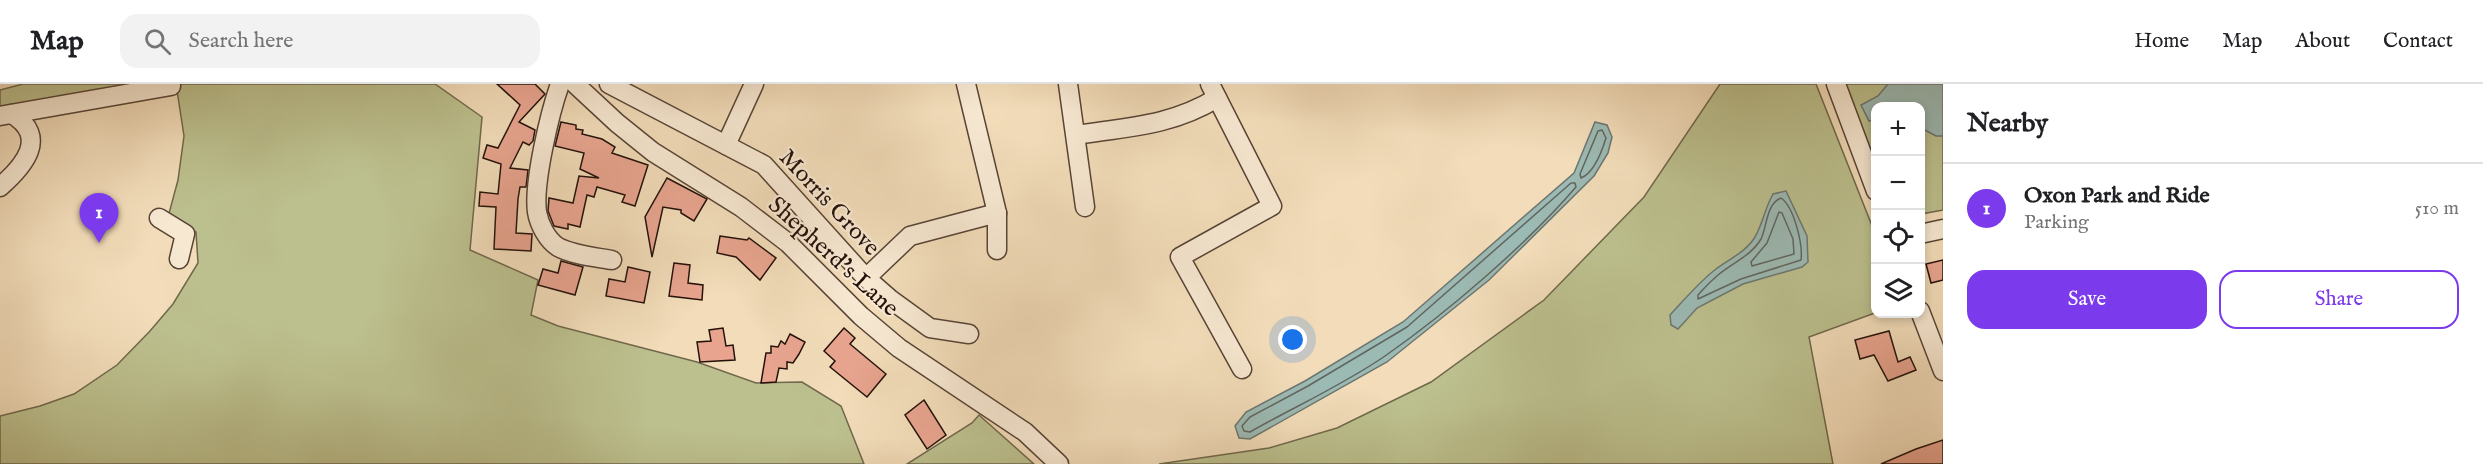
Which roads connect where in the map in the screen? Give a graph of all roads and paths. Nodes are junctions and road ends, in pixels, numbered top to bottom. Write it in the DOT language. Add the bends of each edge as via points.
graph roads {
  1 [pos="560,84"];
  2 [pos="575,84"];
  3 [pos="609,84"];
  4 [pos="754,84"];
  5 [pos="966,84"];
  6 [pos="1068,84"];
  7 [pos="1836,84"];
  8 [pos="171,86"];
  9 [pos="1213,91"];
  10 [pos="6,115"];
  11 [pos="1076,135"];
  12 [pos="726,145"];
  13 [pos="1871,180"];
  14 [pos="0,187"];
  15 [pos="1085,207"];
  16 [pos="997,213"];
  17 [pos="159,218"];
  18 [pos="1943,229"];
  19 [pos="1925,233"];
  20 [pos="997,250"];
  21 [pos="179,259"];
  22 [pos="612,260"];
  23 [pos="866,278"];
  24 [pos="1923,318"];
  25 [pos="969,334"];
  26 [pos="1242,369"];
  27 [pos="1943,371"];
  28 [pos="1059,464"];
  1 -- 22 [label="street" via="536,195 537,213 556,246"];
  2 -- 28 [label="street, Shepherd's Lane" via="653,152 741,207 788,243 899,348 1024,432"];
  3 -- 12 [label="street, Morris Grove"];
  4 -- 12 [label="street"];
  5 -- 16 [label="street"];
  6 -- 11 [label="street"];
  7 -- 13 [label="street"];
  8 -- 10 [label="street"];
  9 -- 11 [label="street" via="1194,112 1171,121"];
  9 -- 26 [label="street" via="1272,206 1180,257"];
  10 -- 14 [label="street" via="26,126 31,149"];
  11 -- 15 [label="street"];
  12 -- 23 [label="street, Morris Grove" via="764,165"];
  16 -- 20 [label="street"];
  16 -- 23 [label="street, Morris Grove" via="910,236"];
  17 -- 21 [label="street" via="185,234"];
  18 -- 19 [label="street"];
  23 -- 25 [label="street, Morris Grove" via="930,328"];
  24 -- 27 [label="street"];
}
